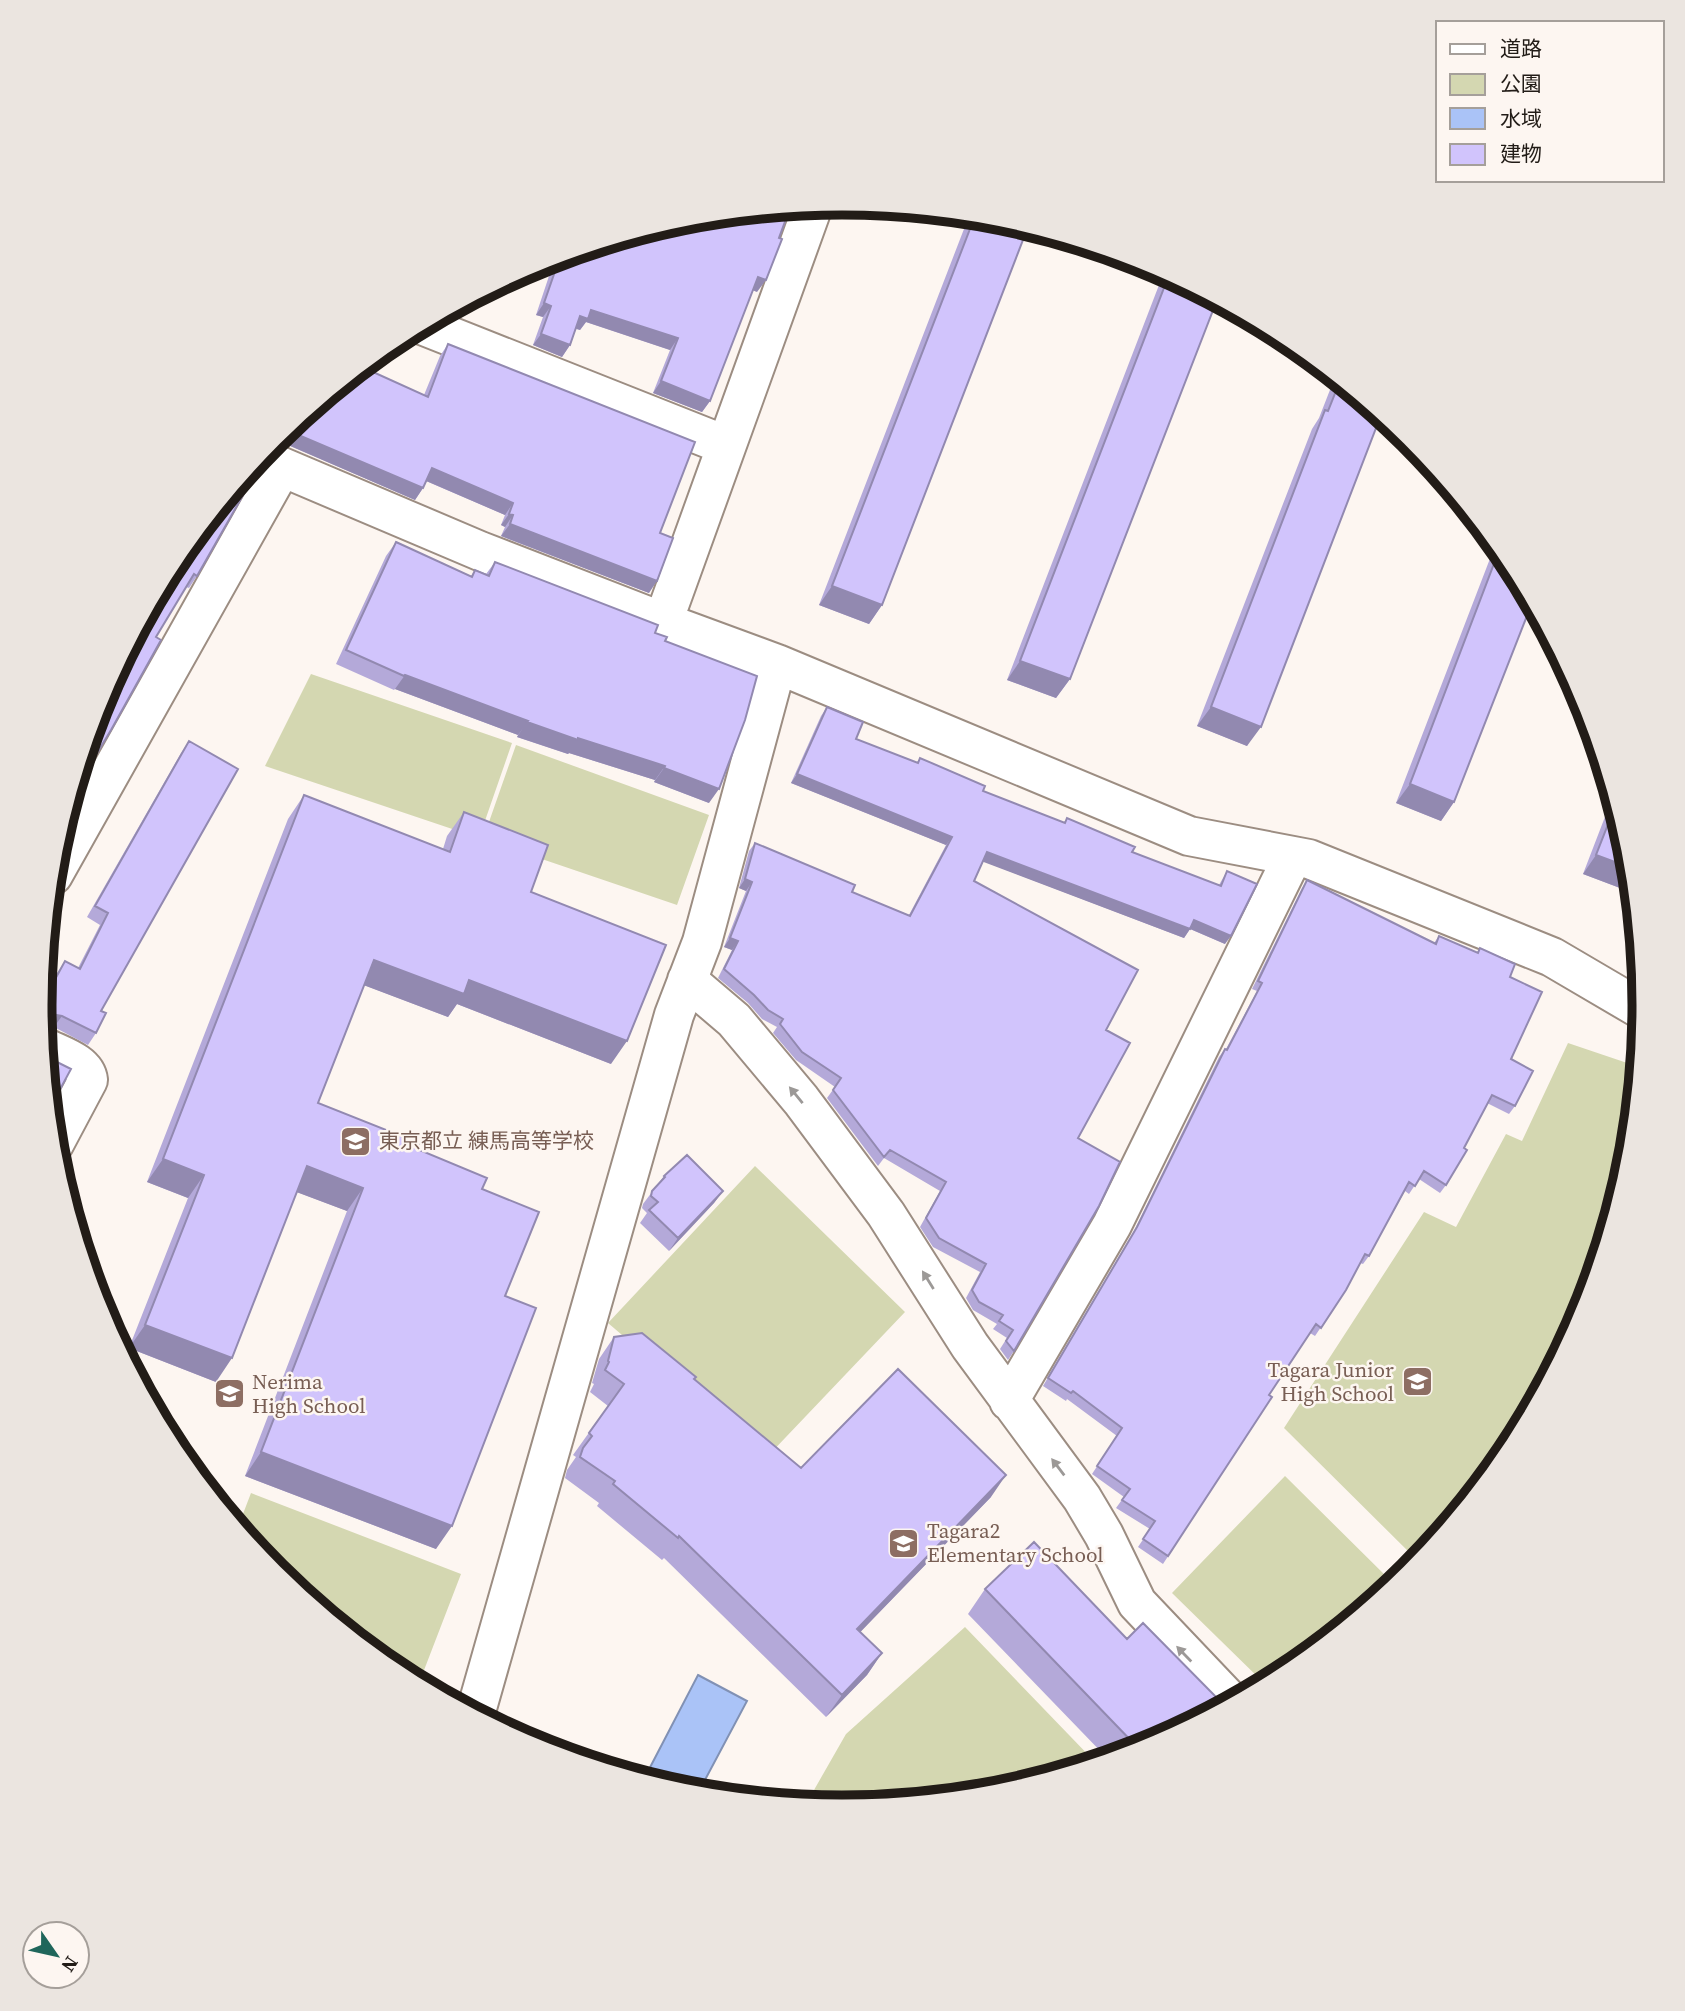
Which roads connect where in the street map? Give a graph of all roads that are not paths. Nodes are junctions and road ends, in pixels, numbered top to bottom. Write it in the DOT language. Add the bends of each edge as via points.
graph roads {
  1 [pos="809,216"];
  2 [pos="434,330"];
  3 [pos="725,445"];
  4 [pos="271,461"];
  5 [pos="663,622"];
  6 [pos="777,664"];
  7 [pos="70,843"];
  8 [pos="1293,856"];
  9 [pos="687,980"];
  10 [pos="1632,1004"];
  11 [pos="54,1052"];
  12 [pos="62,1128"];
  13 [pos="1009,1401"];
  14 [pos="1225,1696"];
  15 [pos="477,1706"];
  1 -- 3 [label="street"];
  2 -- 3 [label="street"];
  3 -- 5 [label="street"];
  4 -- 5 [label="street" via="480,551"];
  4 -- 7 [label="street"];
  5 -- 6 [label="street"];
  6 -- 8 [label="street" via="1189,836"];
  6 -- 9 [label="street" via="702,942"];
  8 -- 10 [label="street" via="1552,957"];
  8 -- 13 [label="street" via="1112,1225"];
  13 -- 9 [label="street, one-way" via="886,1213 734,1020"];
  9 -- 15 [label="street"];
  11 -- 12 [label="street" via="88,1074"];
  14 -- 13 [label="street, one-way" via="1137,1603 1082,1498"];
}
